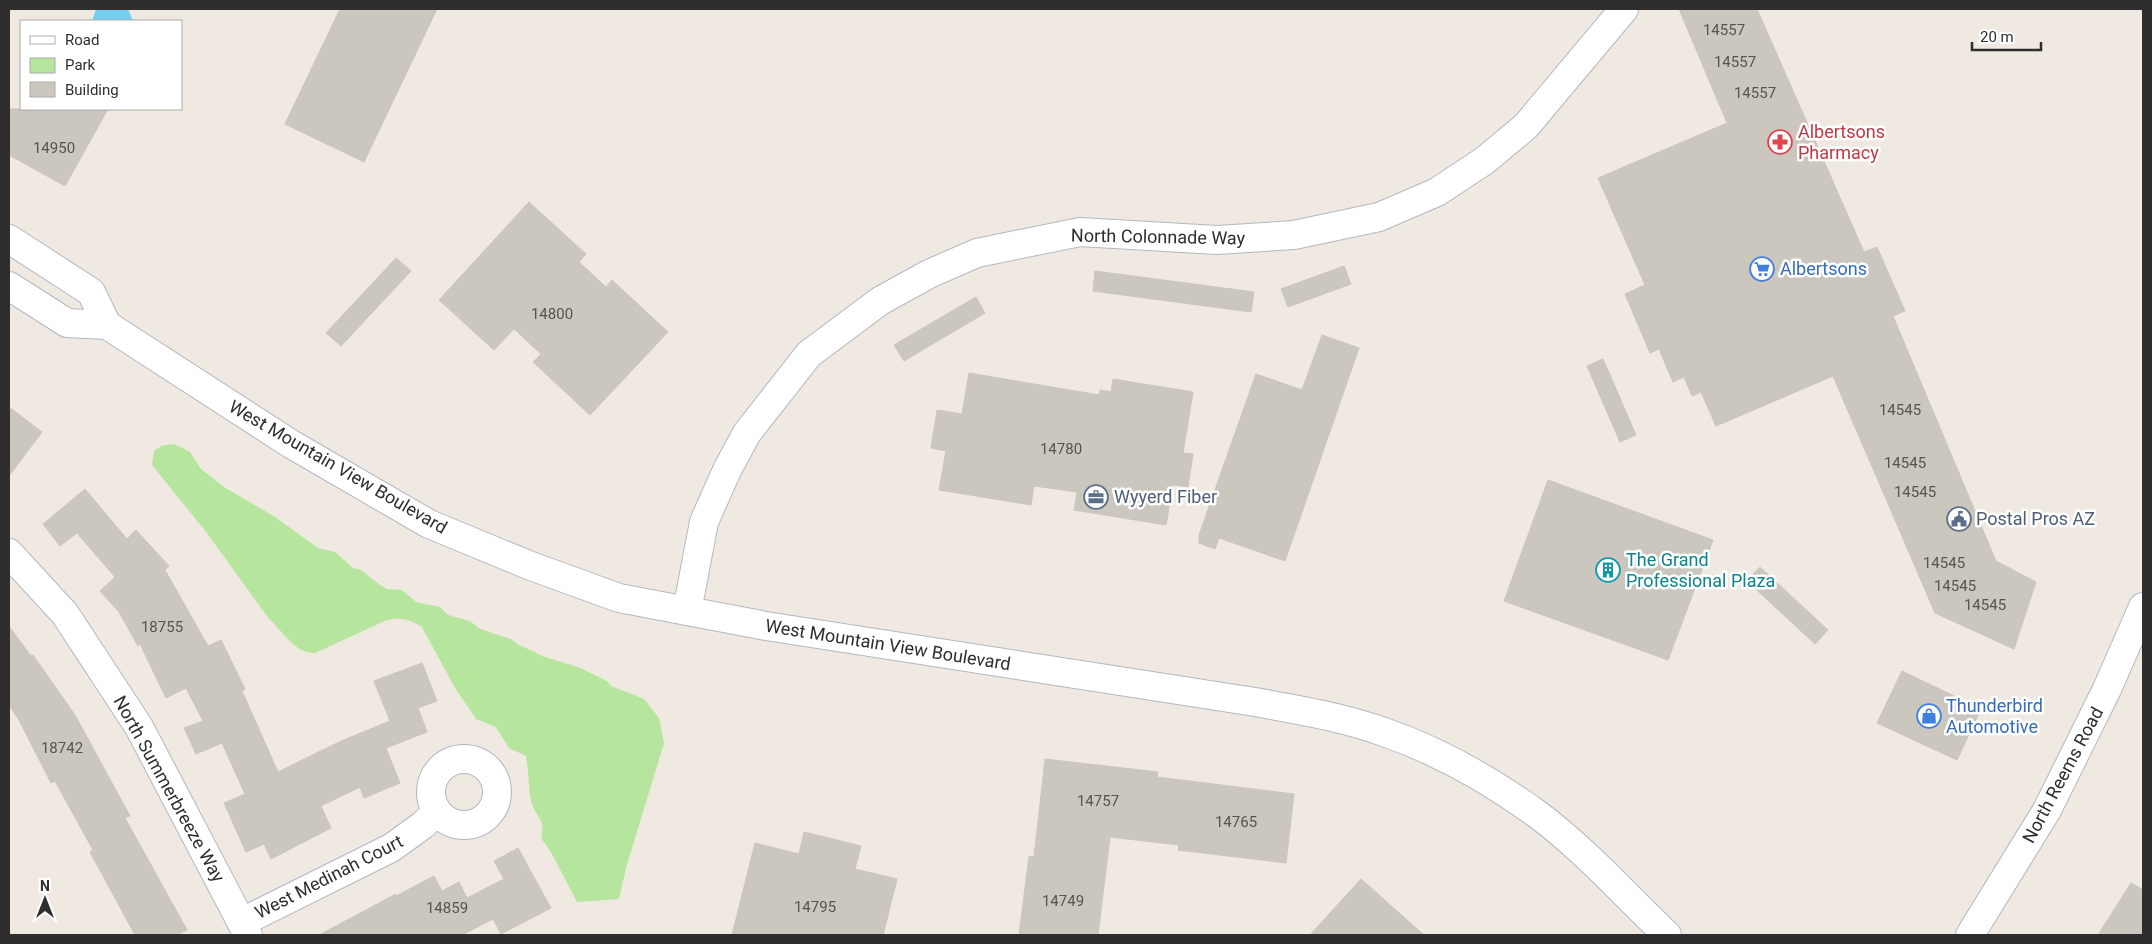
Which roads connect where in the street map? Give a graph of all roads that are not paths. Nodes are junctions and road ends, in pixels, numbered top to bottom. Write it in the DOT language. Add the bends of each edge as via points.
graph roads {
  1 [pos="1624,9"];
  2 [pos="9,239"];
  3 [pos="9,286"];
  4 [pos="107,326"];
  5 [pos="9,553"];
  6 [pos="2143,608"];
  7 [pos="687,611"];
  8 [pos="436,812"];
  9 [pos="245,929"];
  10 [pos="1667,935"];
  11 [pos="1970,935"];
  1 -- 7 [label="street, North Colonnade Way" via="1526,126 1484,162 1437,192 1379,217 1294,235 1217,240 1080,232 978,253 929,274 880,301 809,354 747,433 726,470 704,522"];
  2 -- 4 [label="street" via="91,292"];
  3 -- 4 [label="street, West Mountain View Boulevard" via="67,323"];
  4 -- 7 [label="street, West Mountain View Boulevard" via="291,444 429,524 619,598"];
  5 -- 9 [label="street, North Summerbreeze Way" via="65,614 139,727"];
  6 -- 11 [label="street, North Reems Road" via="2047,810"];
  7 -- 10 [label="street, West Mountain View Boulevard" via="1255,702 1324,715 1383,731 1435,752 1538,815"];
  8 -- 9 [label="street, West Medinah Court" via="391,848"];
}
